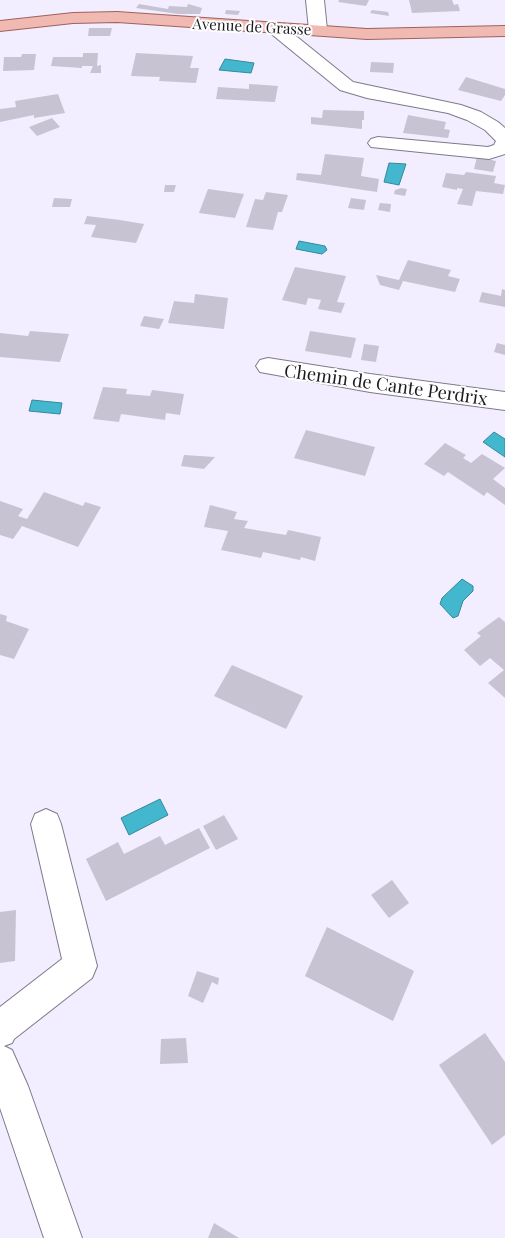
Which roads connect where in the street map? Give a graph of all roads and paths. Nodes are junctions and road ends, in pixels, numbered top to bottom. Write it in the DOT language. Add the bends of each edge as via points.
graph roads {
  1 [pos="315,0"];
  2 [pos="0,26"];
  3 [pos="275,28"];
  4 [pos="318,30"];
  5 [pos="505,31"];
  6 [pos="505,140"];
  7 [pos="378,143"];
  8 [pos="268,366"];
  9 [pos="505,401"];
  10 [pos="46,824"];
  11 [pos="0,1031"];
  12 [pos="0,1062"];
  13 [pos="63,1238"];
  1 -- 4 [label="street"];
  2 -- 3 [label="main road, Avenue de Grasse" via="117,17"];
  3 -- 4 [label="main road, Avenue de Grasse"];
  3 -- 6 [label="street" via="347,87 468,114 498,130"];
  4 -- 5 [label="main road, Avenue de Grasse" via="368,34"];
  6 -- 7 [label="street" via="502,149 489,153"];
  8 -- 9 [label="street, Chemin de Cante Perdrix"];
  10 -- 11 [label="street" via="80,966"];
  12 -- 13 [label="street"];
}
